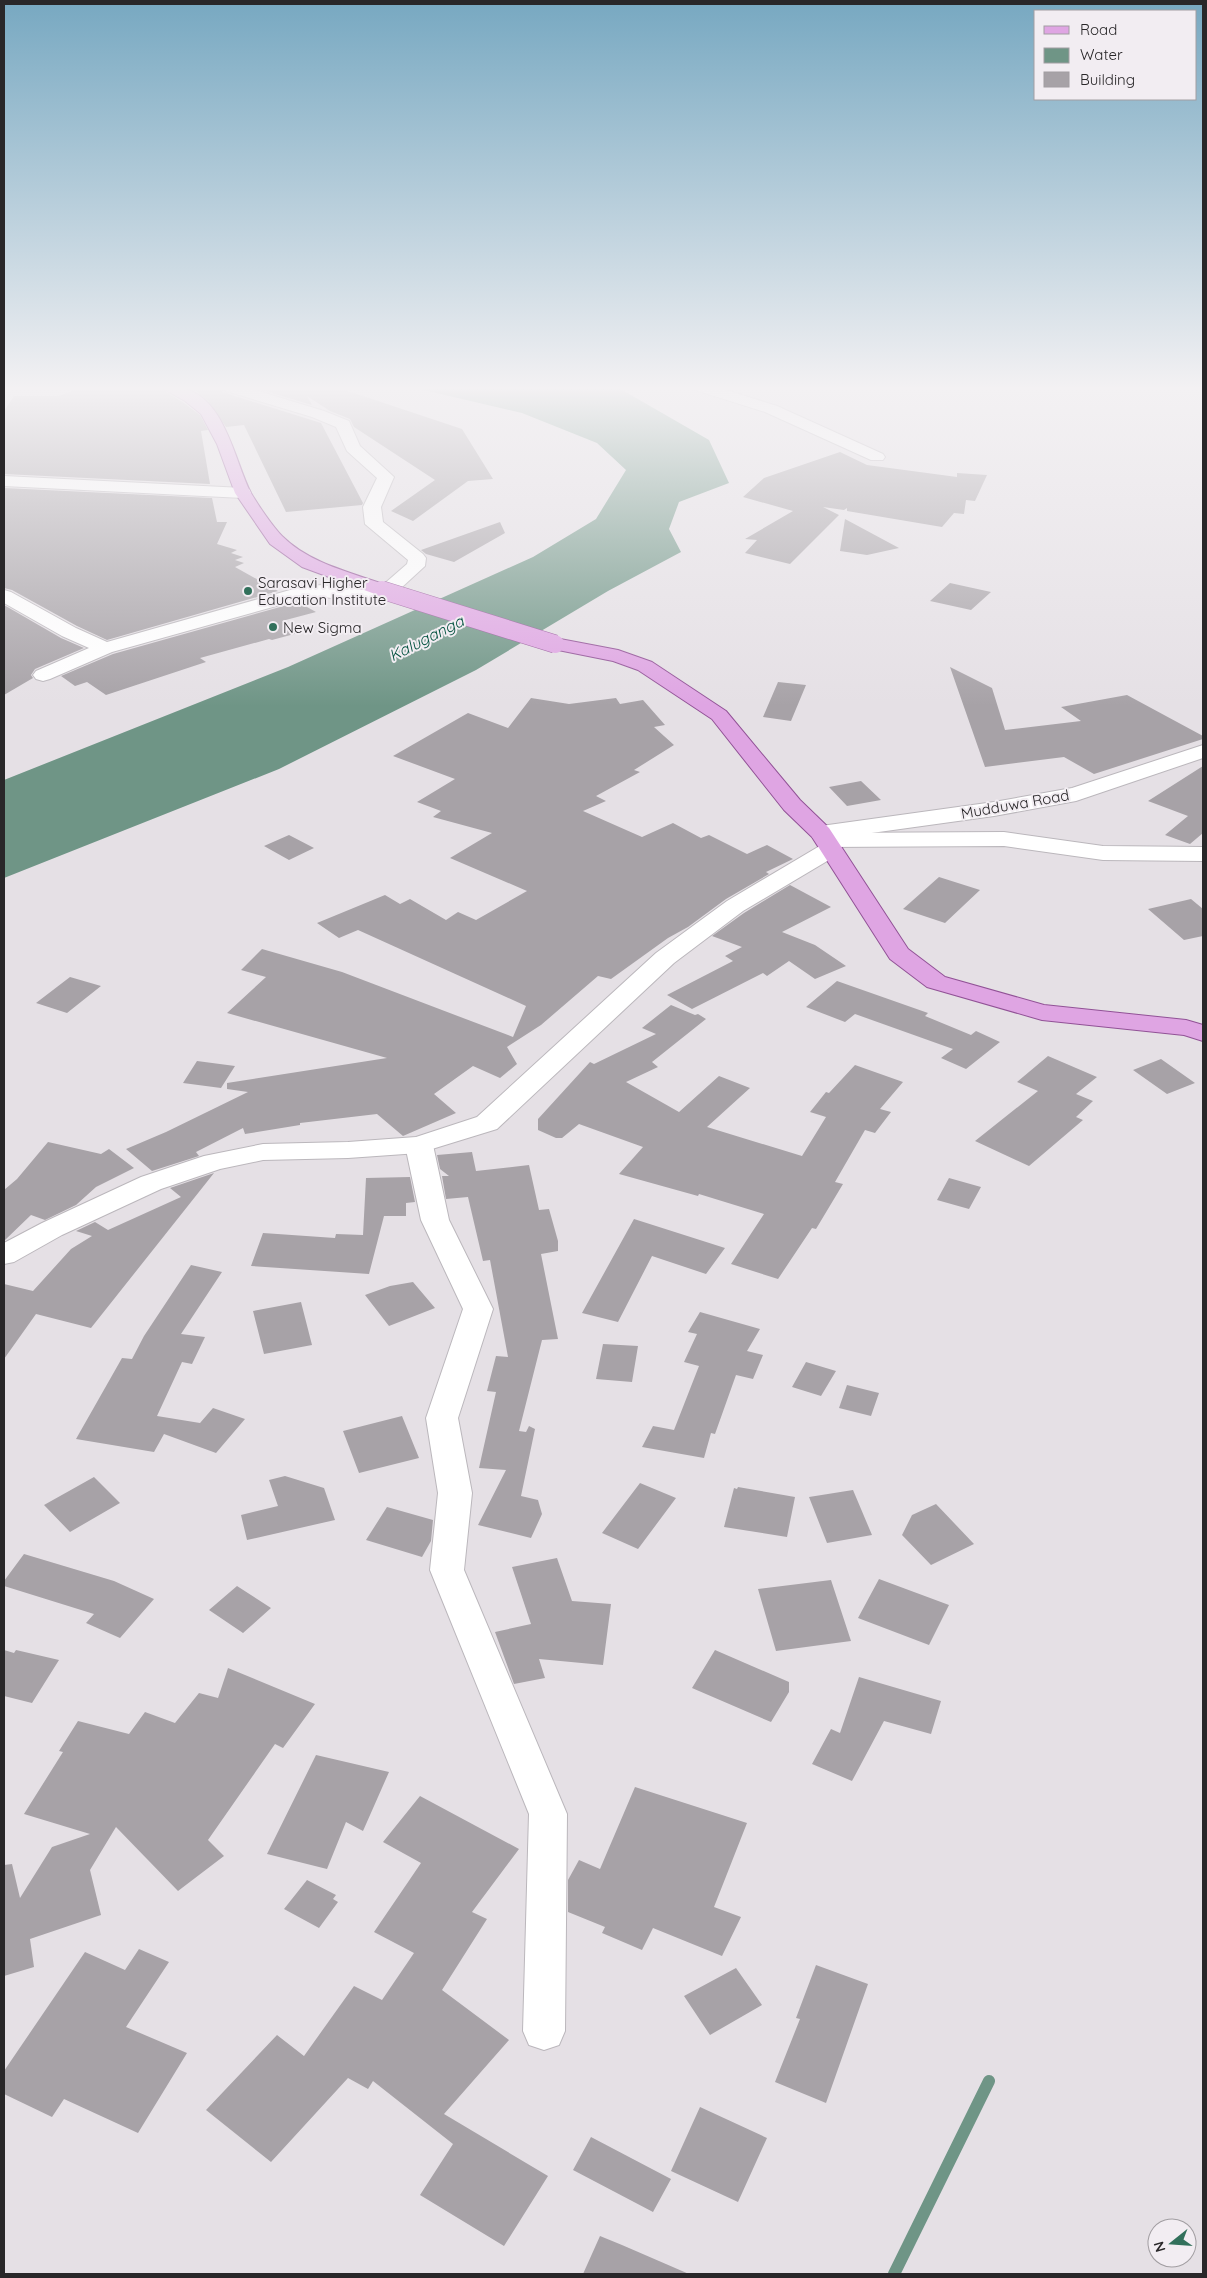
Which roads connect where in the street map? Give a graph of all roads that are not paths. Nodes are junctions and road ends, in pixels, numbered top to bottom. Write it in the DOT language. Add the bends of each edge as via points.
graph roads {
  1 [pos="242,493"];
  2 [pos="378,493"];
  3 [pos="4,596"];
  4 [pos="105,648"];
  5 [pos="43,675"];
  6 [pos="1203,752"];
  7 [pos="826,841"];
  8 [pos="1203,854"];
  9 [pos="1203,1034"];
  10 [pos="419,1145"];
  11 [pos="4,1255"];
  12 [pos="544,2031"];
  1 -- 7 [label="main road, bridge" via="276,540 308,563 382,590 555,644 618,656 645,666 719,716"];
  2 -- 4 [label="street" via="372,507 374,524 417,558 416,566 382,596 304,592"];
  3 -- 4 [label="street"];
  4 -- 5 [label="street"];
  6 -- 7 [label="street, Mudduwa Road" via="1076,794"];
  7 -- 8 [label="street" via="1004,839 1103,853"];
  7 -- 9 [label="main road" via="899,954 936,982 1042,1012 1186,1028"];
  7 -- 10 [label="street" via="665,958 487,1123"];
  10 -- 11 [label="street" via="263,1152 214,1162 151,1183"];
  10 -- 12 [label="street" via="435,1220 478,1309 442,1418 455,1493 446,1570 548,1814"];
}
